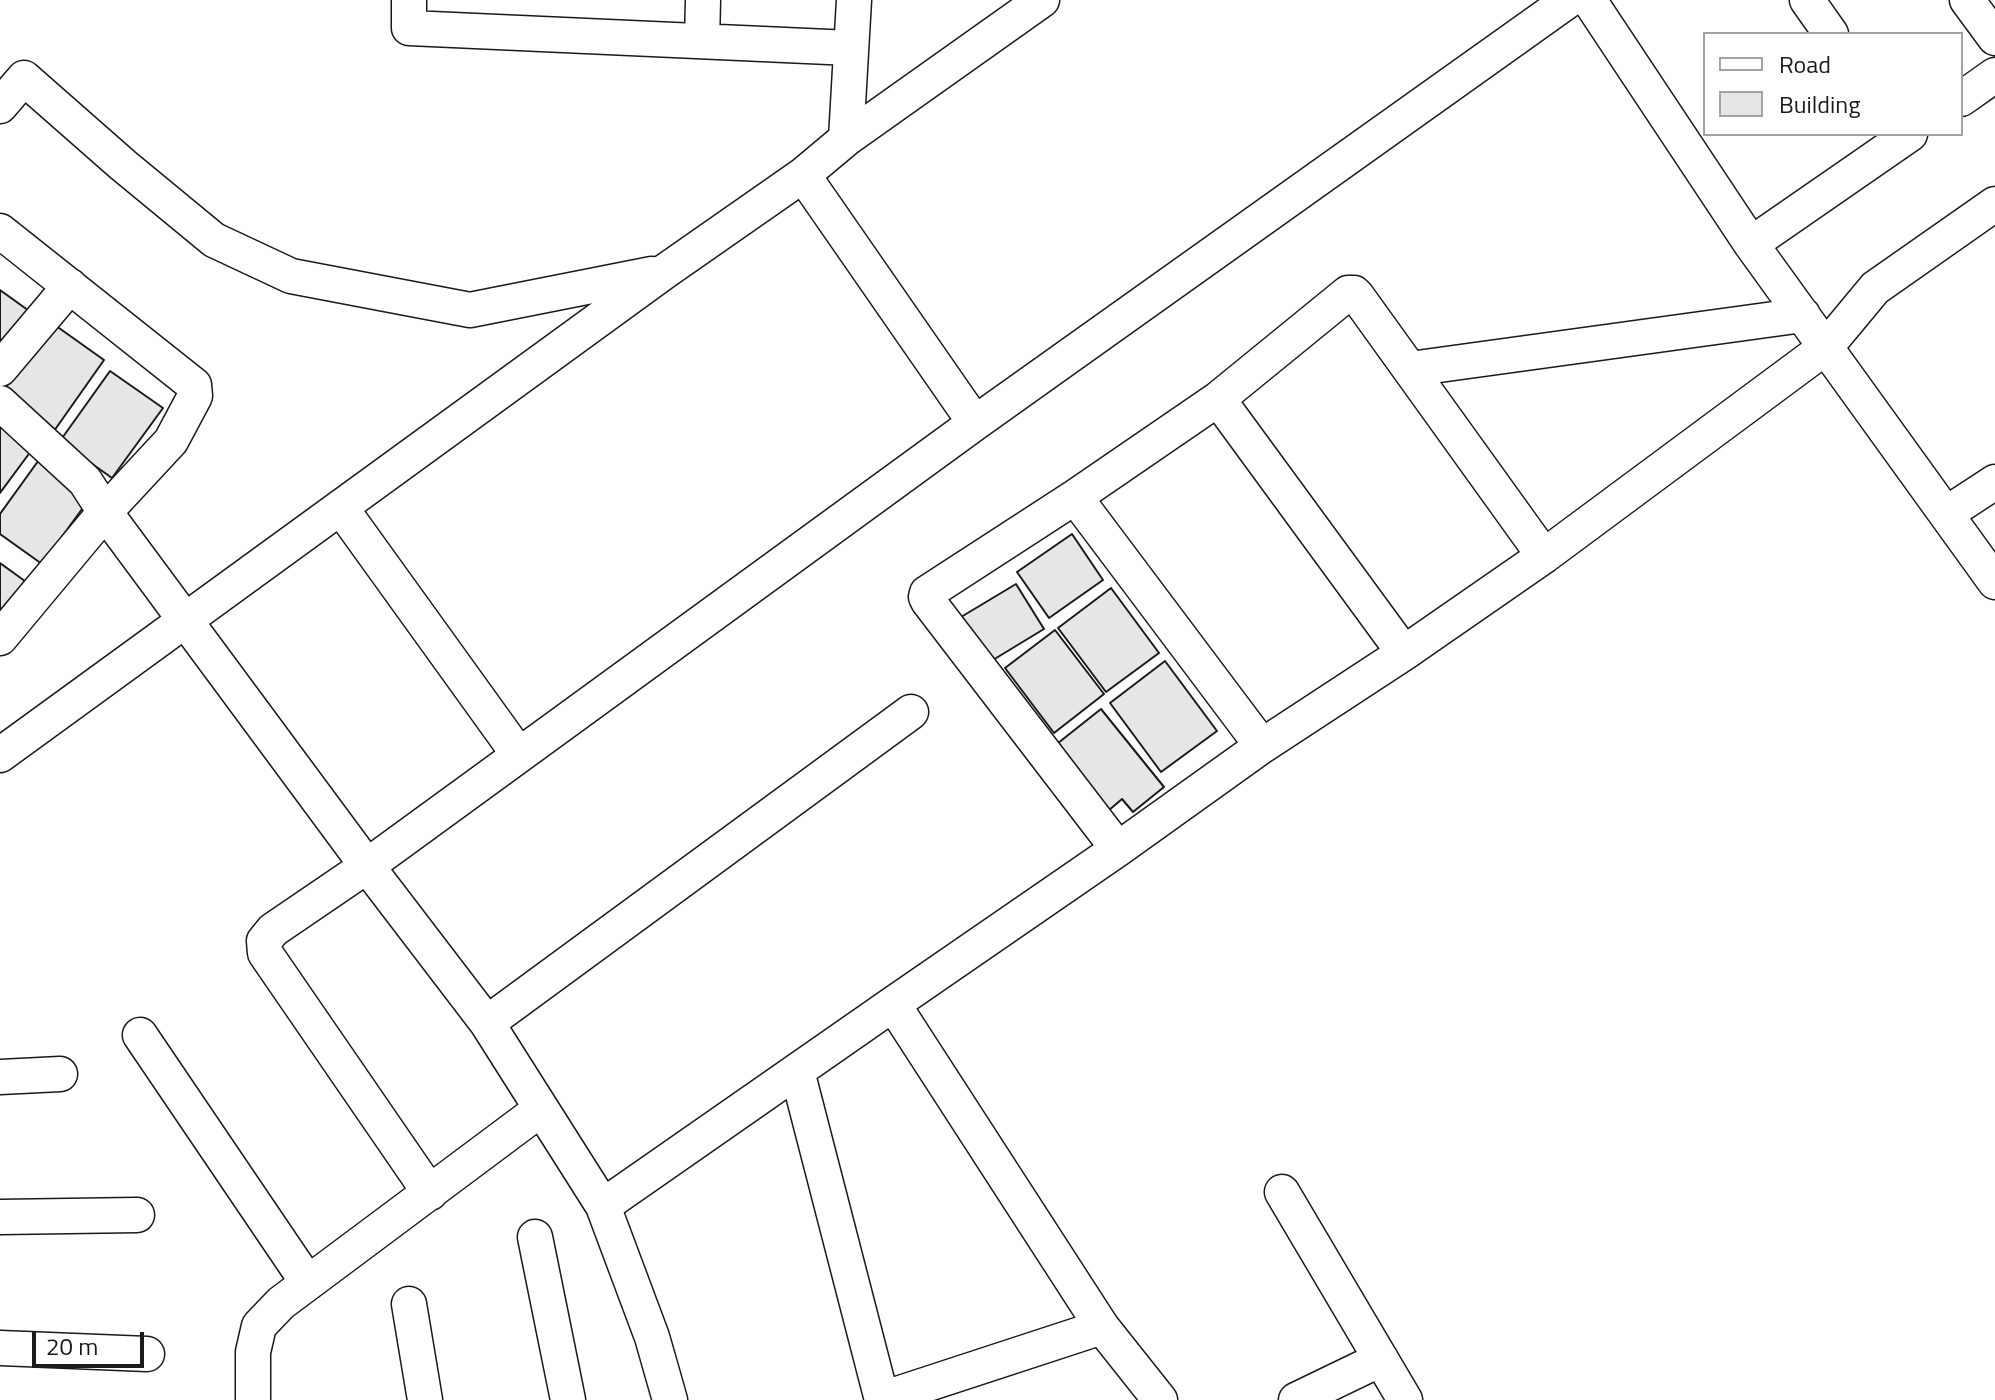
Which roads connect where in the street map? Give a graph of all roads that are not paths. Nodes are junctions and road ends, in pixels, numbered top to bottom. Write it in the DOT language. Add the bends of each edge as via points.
graph roads {
  1 [pos="409,0"];
  2 [pos="703,0"];
  3 [pos="854,0"];
  4 [pos="1042,0"];
  5 [pos="1569,0"];
  6 [pos="1589,0"];
  7 [pos="1807,0"];
  8 [pos="1967,0"];
  9 [pos="1830,32"];
  10 [pos="1995,38"];
  11 [pos="702,41"];
  12 [pos="851,48"];
  13 [pos="1995,75"];
  14 [pos="1963,98"];
  15 [pos="0,106"];
  16 [pos="1904,136"];
  17 [pos="846,139"];
  18 [pos="803,175"];
  19 [pos="1995,204"];
  20 [pos="0,231"];
  21 [pos="1751,244"];
  22 [pos="664,272"];
  23 [pos="70,286"];
  24 [pos="1803,315"];
  25 [pos="1826,347"];
  26 [pos="0,369"];
  27 [pos="1410,369"];
  28 [pos="1218,399"];
  29 [pos="0,403"];
  30 [pos="975,423"];
  31 [pos="1995,482"];
  32 [pos="1075,497"];
  33 [pos="341,508"];
  34 [pos="105,512"];
  35 [pos="1946,514"];
  36 [pos="1544,556"];
  37 [pos="1995,582"];
  38 [pos="186,620"];
  39 [pos="0,638"];
  40 [pos="1404,653"];
  41 [pos="911,712"];
  42 [pos="1262,746"];
  43 [pos="0,755"];
  44 [pos="519,755"];
  45 [pos="1118,849"];
  46 [pos="367,866"];
  47 [pos="893,1004"];
  48 [pos="487,1023"];
  49 [pos="140,1035"];
  50 [pos="797,1071"];
  51 [pos="60,1074"];
  52 [pos="0,1077"];
  53 [pos="541,1109"];
  54 [pos="1282,1192"];
  55 [pos="430,1193"];
  56 [pos="603,1206"];
  57 [pos="137,1215"];
  58 [pos="0,1217"];
  59 [pos="535,1237"];
  60 [pos="308,1283"];
  61 [pos="409,1304"];
  62 [pos="1102,1327"];
  63 [pos="0,1348"];
  64 [pos="147,1354"];
  65 [pos="1381,1359"];
  66 [pos="253,1400"];
  67 [pos="425,1400"];
  68 [pos="568,1400"];
  69 [pos="670,1400"];
  70 [pos="882,1400"];
  71 [pos="1160,1400"];
  72 [pos="1296,1400"];
  73 [pos="1405,1400"];
  1 -- 11 [label="street" via="409,28"];
  2 -- 11 [label="street"];
  3 -- 12 [label="street"];
  4 -- 17 [label="street"];
  5 -- 30 [label="street"];
  6 -- 21 [label="street"];
  7 -- 9 [label="street"];
  8 -- 10 [label="street"];
  11 -- 12 [label="street"];
  12 -- 17 [label="street"];
  13 -- 14 [label="street"];
  15 -- 22 [label="street" via="24,78 214,240 291,276 470,310"];
  16 -- 21 [label="street"];
  17 -- 18 [label="street"];
  18 -- 22 [label="street"];
  18 -- 30 [label="street"];
  19 -- 25 [label="street" via="1875,288"];
  20 -- 23 [label="street"];
  21 -- 24 [label="street"];
  22 -- 33 [label="street"];
  23 -- 26 [label="street"];
  23 -- 34 [label="street" via="196,389 171,441"];
  24 -- 25 [label="street"];
  24 -- 27 [label="street"];
  25 -- 35 [label="street"];
  25 -- 36 [label="street"];
  27 -- 28 [label="street" via="1357,296 1348,293"];
  27 -- 36 [label="street"];
  28 -- 32 [label="street"];
  28 -- 40 [label="street"];
  29 -- 34 [label="street" via="85,481"];
  30 -- 44 [label="street"];
  31 -- 35 [label="street"];
  32 -- 42 [label="street"];
  32 -- 45 [label="street" via="926,597"];
  33 -- 38 [label="street"];
  33 -- 44 [label="street"];
  34 -- 38 [label="street"];
  34 -- 39 [label="street"];
  35 -- 37 [label="street"];
  36 -- 40 [label="street"];
  38 -- 43 [label="street"];
  38 -- 46 [label="street"];
  40 -- 42 [label="street"];
  41 -- 48 [label="street"];
  42 -- 45 [label="street"];
  44 -- 46 [label="street"];
  45 -- 47 [label="street"];
  46 -- 48 [label="street"];
  46 -- 55 [label="street" via="273,930 264,941 265,953"];
  47 -- 50 [label="street"];
  47 -- 62 [label="street"];
  48 -- 53 [label="street"];
  49 -- 60 [label="street"];
  50 -- 56 [label="street"];
  50 -- 70 [label="street"];
  51 -- 52 [label="street"];
  53 -- 55 [label="street"];
  53 -- 56 [label="street"];
  54 -- 65 [label="street"];
  55 -- 60 [label="street"];
  56 -- 69 [label="street"];
  57 -- 58 [label="street"];
  59 -- 68 [label="street"];
  60 -- 66 [label="street" via="259,1326"];
  61 -- 67 [label="street"];
  62 -- 70 [label="street"];
  62 -- 71 [label="street"];
  63 -- 64 [label="street"];
  65 -- 72 [label="street"];
  65 -- 73 [label="street"];
}
